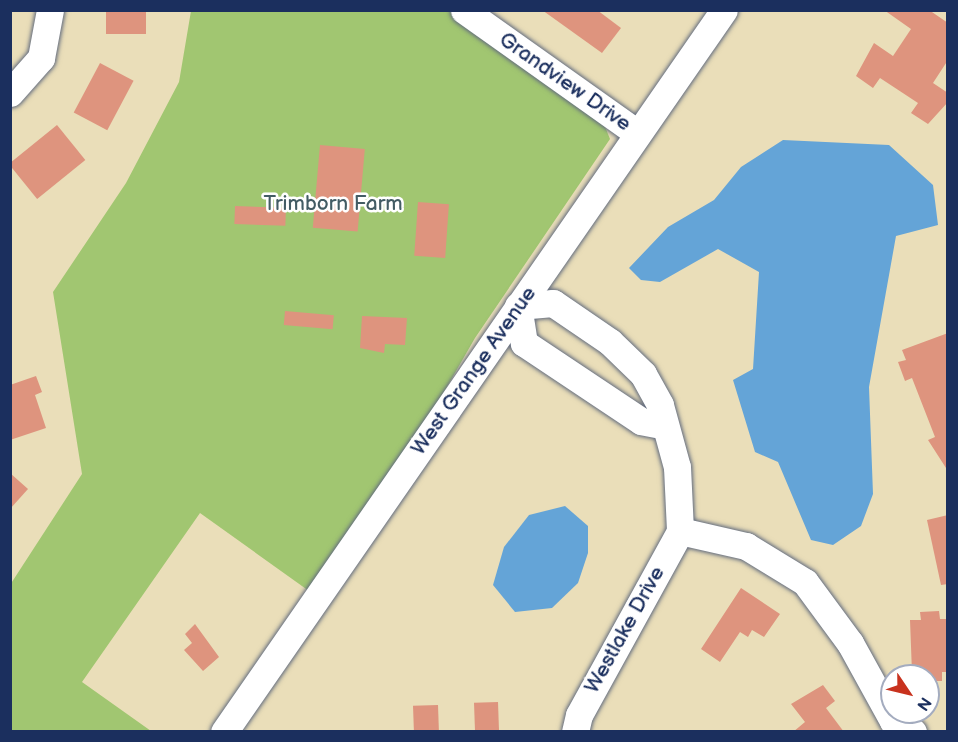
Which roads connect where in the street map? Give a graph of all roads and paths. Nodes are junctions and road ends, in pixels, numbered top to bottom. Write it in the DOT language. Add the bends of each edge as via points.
graph roads {
  1 [pos="50,10"];
  2 [pos="464,10"];
  3 [pos="724,10"];
  4 [pos="10,93"];
  5 [pos="637,133"];
  6 [pos="518,306"];
  7 [pos="661,425"];
  8 [pos="680,531"];
  9 [pos="224,732"];
  10 [pos="575,732"];
  11 [pos="914,732"];
  1 -- 4 [label="street" via="41,58"];
  2 -- 5 [label="street, Grandview Drive"];
  3 -- 5 [label="street, West Grange Avenue"];
  5 -- 6 [label="street, West Grange Avenue"];
  6 -- 7 [label="street" via="524,343 641,422"];
  6 -- 7 [label="street" via="553,303 610,342 643,374 660,405"];
  6 -- 9 [label="street, West Grange Avenue"];
  7 -- 8 [label="street" via="677,467"];
  8 -- 10 [label="street, Westlake Drive" via="579,715"];
  8 -- 11 [label="street" via="746,546 805,582 850,643 893,721"];
}
